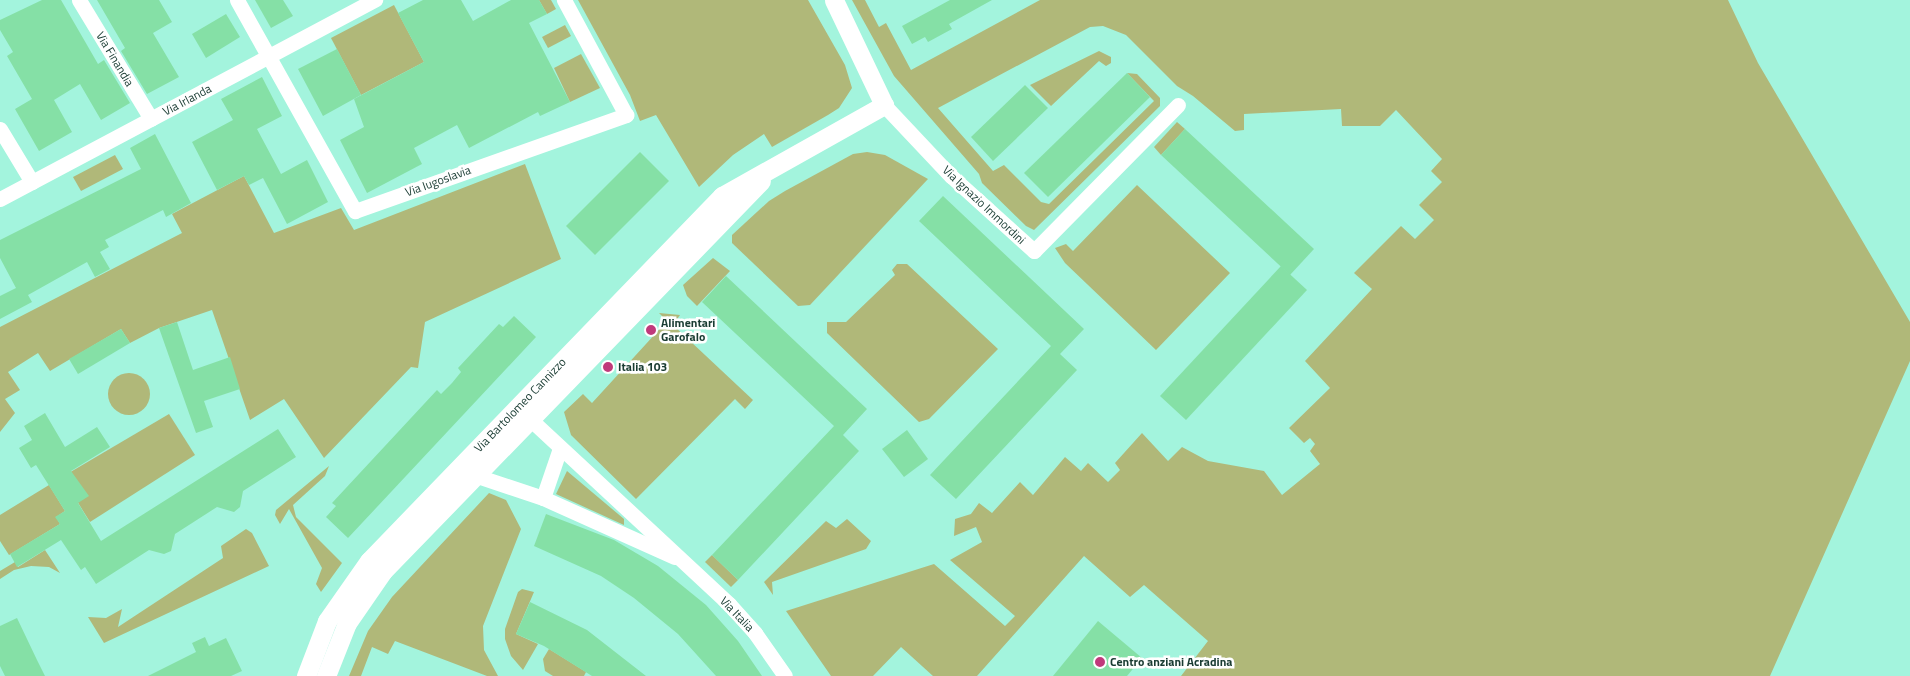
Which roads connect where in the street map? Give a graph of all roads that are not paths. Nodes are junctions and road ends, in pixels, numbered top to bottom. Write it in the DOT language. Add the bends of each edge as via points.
graph roads {
  1 [pos="79,0"];
  2 [pos="237,0"];
  3 [pos="375,0"];
  4 [pos="564,0"];
  5 [pos="820,0"];
  6 [pos="834,0"];
  7 [pos="850,40"];
  8 [pos="271,55"];
  9 [pos="884,105"];
  10 [pos="1178,105"];
  11 [pos="152,119"];
  12 [pos="0,129"];
  13 [pos="774,168"];
  14 [pos="32,182"];
  15 [pos="0,199"];
  16 [pos="530,420"];
  17 [pos="560,448"];
  18 [pos="477,476"];
  19 [pos="543,498"];
  20 [pos="681,560"];
  21 [pos="306,676"];
  22 [pos="326,676"];
  23 [pos="785,676"];
  1 -- 11 [label="street, Via Finandia"];
  2 -- 8 [label="street, Via Iugoslavia"];
  3 -- 8 [label="street, Via Irlanda"];
  4 -- 8 [label="street, Via Iugoslavia" via="626,115 355,211"];
  5 -- 7 [label="street"];
  6 -- 7 [label="street"];
  7 -- 9 [label="street, Via Ignazio Immordini"];
  8 -- 11 [label="street, Via Irlanda"];
  9 -- 10 [label="street, Via Ignazio Immordini" via="952,176 1034,251"];
  9 -- 13 [label="street, Via Bartolomeo Cannizzo"];
  11 -- 14 [label="street, Via Irlanda"];
  12 -- 14 [label="street"];
  13 -- 16 [label="street, Via Bartolomeo Cannizzo"];
  13 -- 21 [label="street, Via Bartolomeo Cannizzo" via="722,196 369,561 327,621"];
  14 -- 15 [label="street, Via Irlanda"];
  16 -- 17 [label="street, Via Italia"];
  16 -- 18 [label="street, Via Bartolomeo Cannizzo"];
  17 -- 19 [label="street"];
  17 -- 20 [label="street, Via Italia"];
  18 -- 19 [label="street"];
  18 -- 22 [label="street, Via Bartolomeo Cannizzo" via="383,571 347,623"];
  19 -- 20 [label="street"];
  20 -- 23 [label="street, Via Italia" via="755,633"];
}
